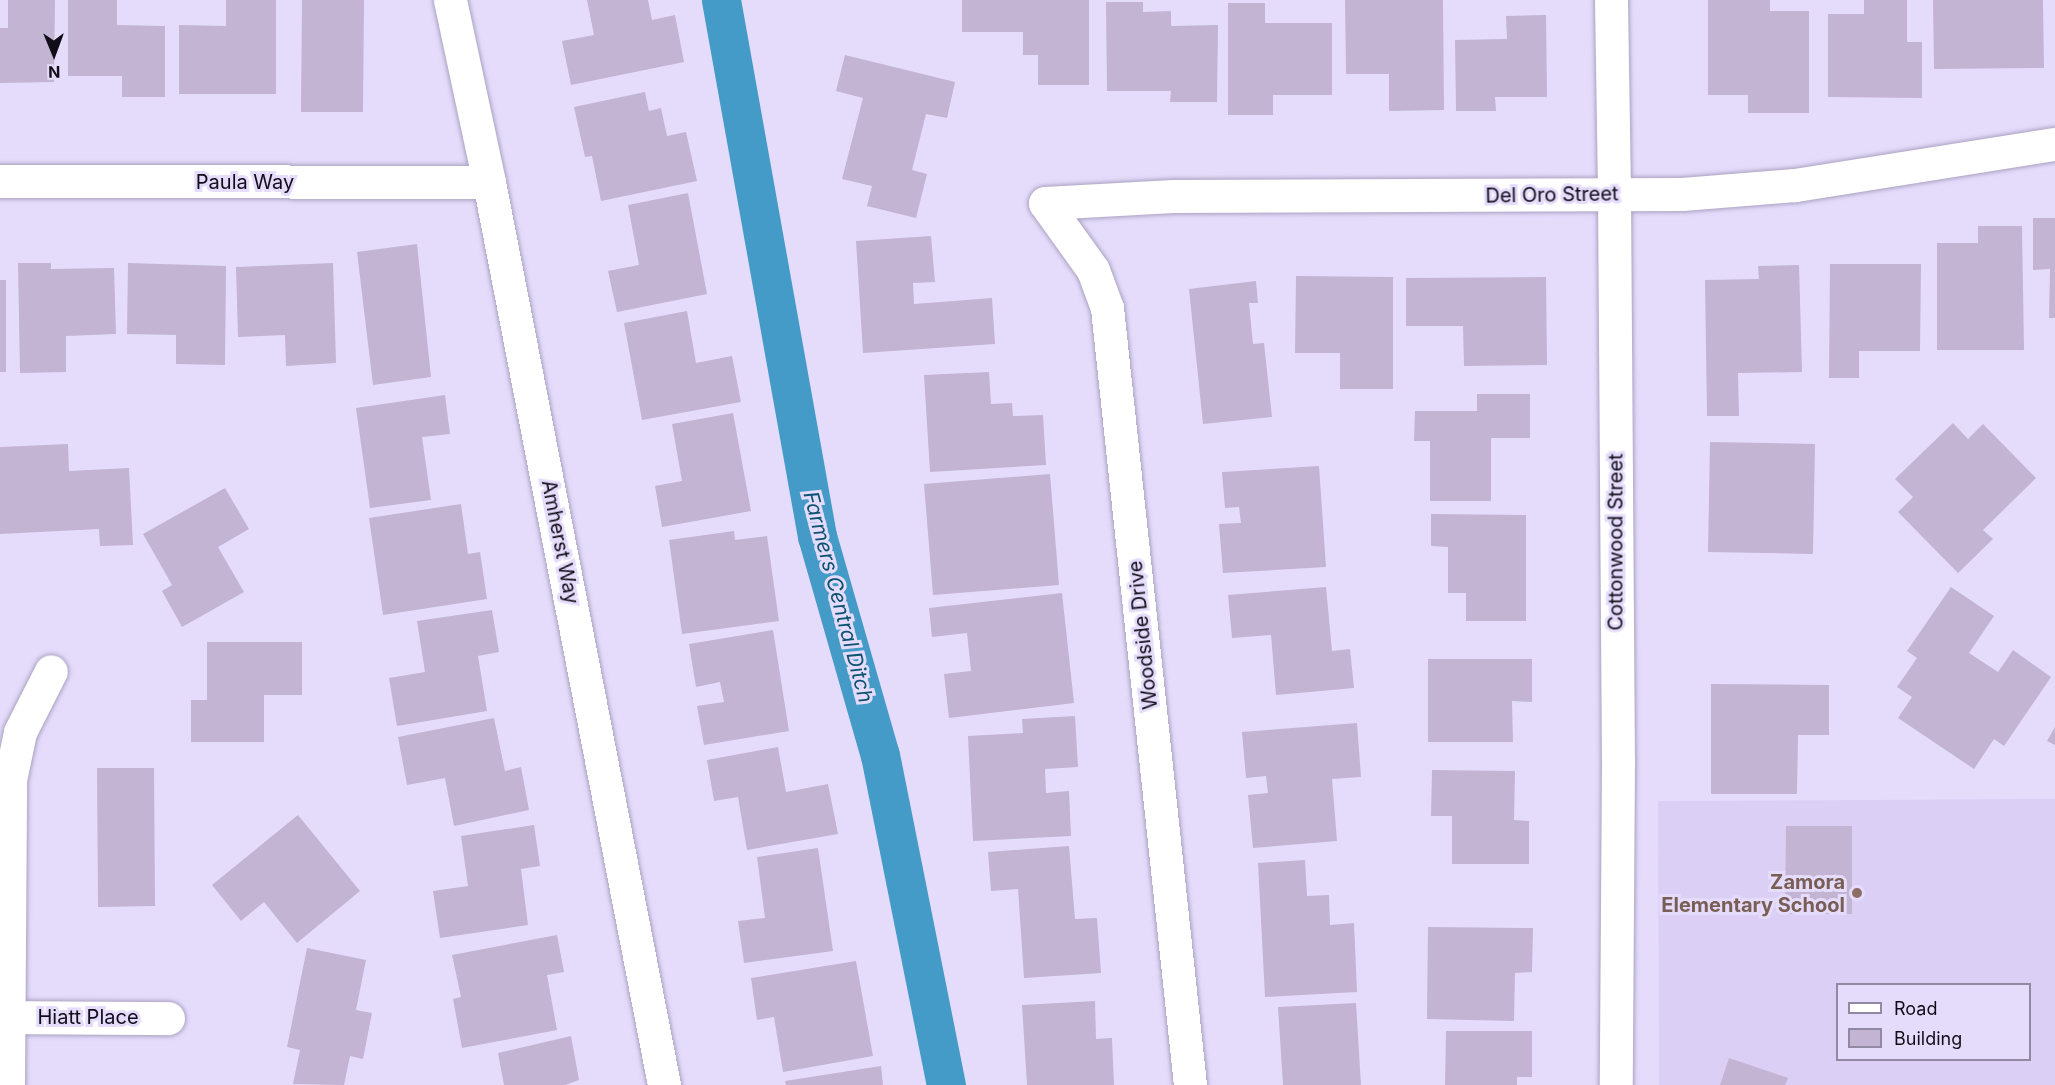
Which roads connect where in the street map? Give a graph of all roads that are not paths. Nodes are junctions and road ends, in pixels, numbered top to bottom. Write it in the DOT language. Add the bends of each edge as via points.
graph roads {
  1 [pos="450,0"];
  2 [pos="1611,0"];
  3 [pos="2055,144"];
  4 [pos="0,181"];
  5 [pos="489,182"];
  6 [pos="1614,194"];
  7 [pos="1045,203"];
  8 [pos="51,671"];
  9 [pos="8,1017"];
  10 [pos="168,1018"];
  11 [pos="8,1085"];
  12 [pos="664,1085"];
  13 [pos="1190,1085"];
  14 [pos="1616,1085"];
  1 -- 5 [label="street, Amherst Way"];
  2 -- 6 [label="street, Cottonwood Street"];
  3 -- 6 [label="street, Del Oro Street" via="1795,185 1682,194"];
  4 -- 5 [label="street, Paula Way"];
  5 -- 12 [label="street, Amherst Way"];
  6 -- 7 [label="street, Del Oro Street" via="1173,196"];
  6 -- 14 [label="street, Cottonwood Street"];
  7 -- 13 [label="street, Woodside Drive" via="1093,270 1107,308"];
  8 -- 9 [label="street" via="20,732 10,780"];
  9 -- 10 [label="street, Hiatt Place"];
  9 -- 11 [label="street"];
}
